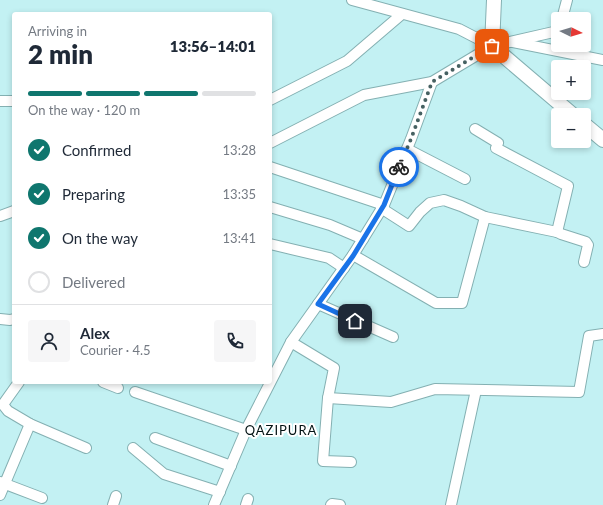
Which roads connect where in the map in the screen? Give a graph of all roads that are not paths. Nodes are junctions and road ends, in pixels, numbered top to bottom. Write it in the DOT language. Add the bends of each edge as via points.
graph roads {
  1 [pos="352,0"];
  2 [pos="494,0"];
  3 [pos="567,0"];
  4 [pos="564,12"];
  5 [pos="402,14"];
  6 [pos="551,33"];
  7 [pos="509,42"];
  8 [pos="492,46"];
  9 [pos="603,60"];
  10 [pos="432,82"];
  11 [pos="272,99"];
  12 [pos="0,101"];
  13 [pos="12,101"];
  14 [pos="565,108"];
  15 [pos="475,129"];
  16 [pos="591,130"];
  17 [pos="603,140"];
  18 [pos="272,142"];
  19 [pos="407,149"];
  20 [pos="272,168"];
  21 [pos="465,179"];
  22 [pos="382,207"];
  23 [pos="272,208"];
  24 [pos="12,212"];
  25 [pos="0,216"];
  26 [pos="485,217"];
  27 [pos="557,232"];
  28 [pos="363,239"];
  29 [pos="272,244"];
  30 [pos="353,256"];
  31 [pos="584,262"];
  32 [pos="344,268"];
  33 [pos="318,304"];
  34 [pos="603,334"];
  35 [pos="393,338"];
  36 [pos="291,342"];
  37 [pos="272,379"];
  38 [pos="17,384"];
  39 [pos="108,384"];
  40 [pos="270,384"];
  41 [pos="118,388"];
  42 [pos="476,390"];
  43 [pos="135,392"];
  44 [pos="328,398"];
  45 [pos="30,424"];
  46 [pos="246,430"];
  47 [pos="155,438"];
  48 [pos="86,448"];
  49 [pos="133,448"];
  50 [pos="352,462"];
  51 [pos="231,466"];
  52 [pos="2,483"];
  53 [pos="220,492"];
  54 [pos="0,495"];
  55 [pos="42,498"];
  56 [pos="214,505"];
  57 [pos="332,505"];
  58 [pos="340,505"];
  59 [pos="451,505"];
  1 -- 5 [label="street"];
  2 -- 8 [label="main road"];
  3 -- 4 [label="street"];
  5 -- 8 [label="street" via="459,29"];
  5 -- 11 [label="street" via="347,61"];
  6 -- 7 [label="street"];
  7 -- 8 [label="street"];
  7 -- 9 [label="street"];
  8 -- 10 [label="street"];
  8 -- 14 [label="main road"];
  10 -- 18 [label="street" via="364,95"];
  10 -- 19 [label="street"];
  12 -- 13 [label="street"];
  15 -- 27 [label="street" via="498,143 496,148 568,186"];
  16 -- 17 [label="main road"];
  19 -- 21 [label="street"];
  19 -- 22 [label="street"];
  20 -- 22 [label="street"];
  22 -- 26 [label="street" via="409,226 430,203 444,200"];
  22 -- 28 [label="street"];
  23 -- 28 [label="street" via="330,225"];
  24 -- 25 [label="street"];
  26 -- 27 [label="street"];
  26 -- 30 [label="street" via="462,303 436,303"];
  27 -- 31 [label="street" via="586,242 588,245"];
  28 -- 30 [label="street"];
  29 -- 32 [label="street" via="329,258"];
  30 -- 32 [label="street"];
  32 -- 33 [label="street"];
  33 -- 35 [label="street"];
  33 -- 36 [label="street"];
  34 -- 42 [label="street" via="588,336 579,392"];
  36 -- 37 [label="street"];
  36 -- 44 [label="street" via="334,368"];
  38 -- 45 [label="street" via="4,406"];
  39 -- 41 [label="street"];
  40 -- 46 [label="street"];
  42 -- 44 [label="street" via="435,389 391,402"];
  42 -- 59 [label="street"];
  43 -- 46 [label="street"];
  44 -- 50 [label="street" via="323,461"];
  45 -- 48 [label="street"];
  45 -- 52 [label="street"];
  46 -- 51 [label="street"];
  47 -- 51 [label="street"];
  49 -- 53 [label="street" via="164,474"];
  51 -- 53 [label="street"];
  52 -- 54 [label="street"];
  52 -- 55 [label="street"];
  53 -- 56 [label="street"];
  57 -- 58 [label="street"];
}
